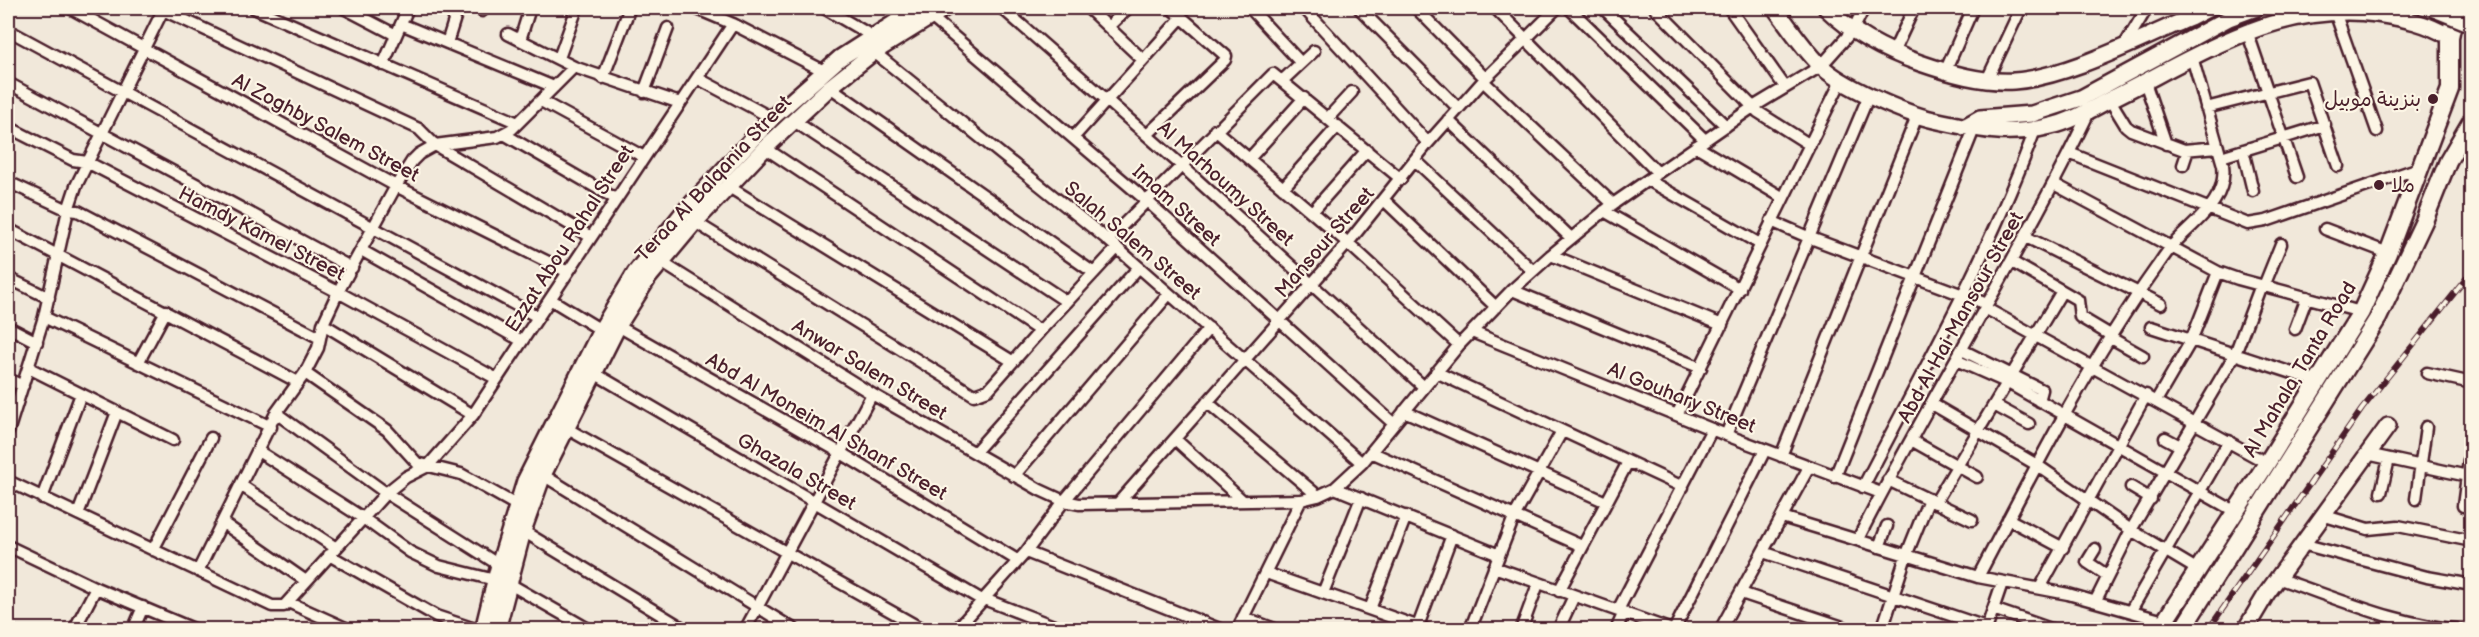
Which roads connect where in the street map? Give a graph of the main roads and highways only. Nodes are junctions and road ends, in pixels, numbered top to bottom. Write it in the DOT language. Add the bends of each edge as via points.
graph roads {
  1 [pos="2456,8"];
  2 [pos="2472,120"];
  3 [pos="2162,625"];
  4 [pos="2182,630"];
  1 -- 3 [label="main road, Al Mahala, Tanta Road" via="2450,37 2450,89 2388,253 2361,312"];
  2 -- 4 [label="main road, Al Mahala, Tanta Road" via="2448,161 2378,318"];
}
